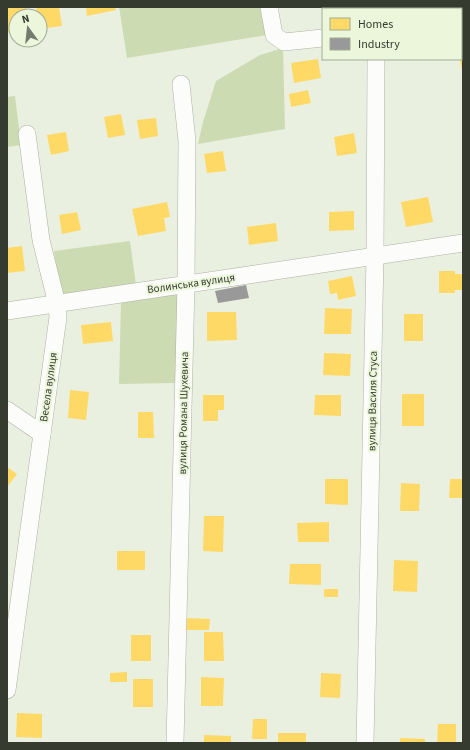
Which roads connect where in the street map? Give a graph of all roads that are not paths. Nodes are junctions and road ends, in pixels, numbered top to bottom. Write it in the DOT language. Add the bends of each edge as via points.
graph roads {
  1 [pos="269,7"];
  2 [pos="322,38"];
  3 [pos="376,60"];
  4 [pos="181,84"];
  5 [pos="27,134"];
  6 [pos="463,243"];
  7 [pos="375,256"];
  8 [pos="186,284"];
  9 [pos="57,304"];
  10 [pos="7,311"];
  11 [pos="7,410"];
  12 [pos="42,434"];
  13 [pos="11,638"];
  14 [pos="7,690"];
  15 [pos="175,743"];
  16 [pos="366,743"];
  1 -- 2 [label="street" via="274,35 284,42"];
  3 -- 7 [label="street, вулиця Василя Стуса"];
  4 -- 8 [label="street, вулиця Романа Шухевича" via="187,141"];
  5 -- 9 [label="street, Весела вулиця" via="41,240"];
  6 -- 7 [label="street, Волинська вулиця"];
  7 -- 8 [label="street, Волинська вулиця"];
  7 -- 16 [label="street, вулиця Василя Стуса"];
  8 -- 9 [label="street, Волинська вулиця"];
  8 -- 15 [label="street, вулиця Романа Шухевича"];
  9 -- 10 [label="street, Волинська вулиця"];
  9 -- 12 [label="street, Весела вулиця" via="58,317"];
  11 -- 12 [label="street"];
  12 -- 13 [label="street, Весела вулиця"];
  13 -- 14 [label="street, Весела вулиця"];
}
